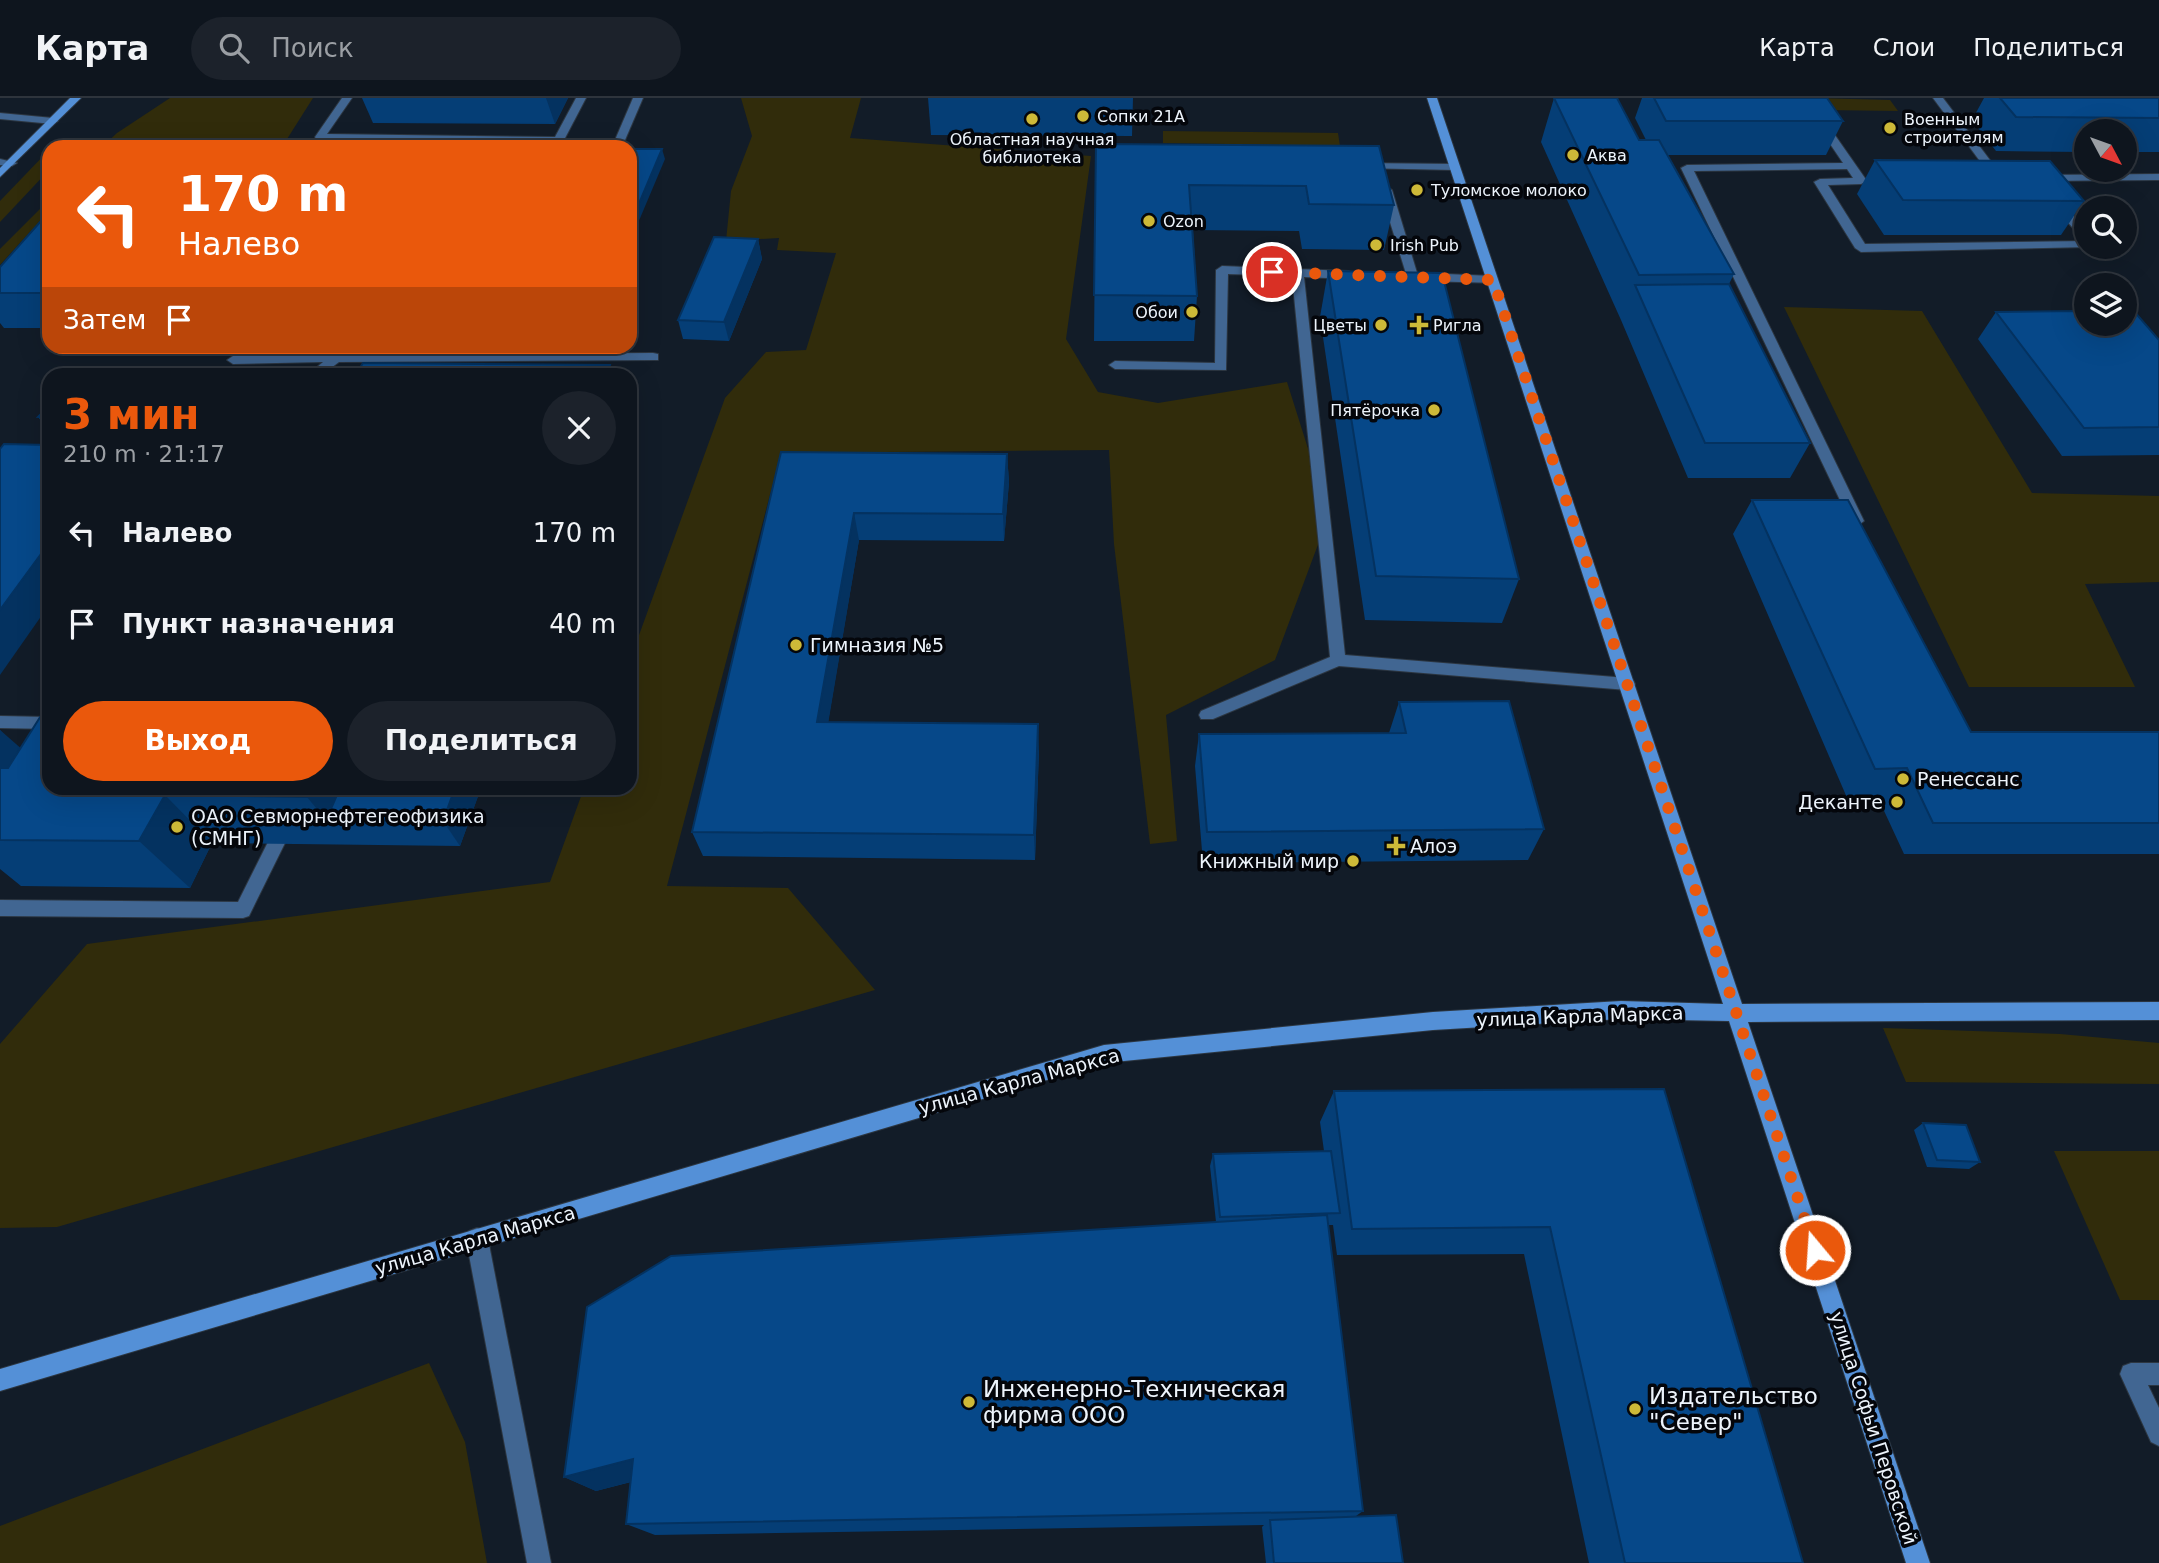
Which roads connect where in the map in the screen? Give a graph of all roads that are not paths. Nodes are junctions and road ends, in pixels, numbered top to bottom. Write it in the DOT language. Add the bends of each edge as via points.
graph roads {
  1 [pos="76,98"];
  2 [pos="347,98"];
  3 [pos="581,98"];
  4 [pos="638,98"];
  5 [pos="1432,98"];
  6 [pos="1804,98"];
  7 [pos="1938,98"];
  8 [pos="0,116"];
  9 [pos="53,121"];
  10 [pos="620,140"];
  11 [pos="6,162"];
  12 [pos="1344,166"];
  13 [pos="1378,166"];
  14 [pos="1852,166"];
  15 [pos="1455,167"];
  16 [pos="0,174"];
  17 [pos="2159,177"];
  18 [pos="2009,178"];
  19 [pos="2042,187"];
  20 [pos="2051,197"];
  21 [pos="2074,223"];
  22 [pos="2074,245"];
  23 [pos="1298,273"];
  24 [pos="1361,275"];
  25 [pos="1493,280"];
  26 [pos="653,357"];
  27 [pos="336,358"];
  28 [pos="233,360"];
  29 [pos="1115,365"];
  30 [pos="324,368"];
  31 [pos="1862,532"];
  32 [pos="1338,660"];
  33 [pos="1627,684"];
  34 [pos="1207,715"];
  35 [pos="0,722"];
  36 [pos="42,723"];
  37 [pos="276,843"];
  38 [pos="0,908"];
  39 [pos="2159,1011"];
  40 [pos="1737,1013"];
  41 [pos="477,1239"];
  42 [pos="2159,1374"];
  43 [pos="0,1380"];
  44 [pos="2159,1434"];
  45 [pos="539,1563"];
  46 [pos="1918,1563"];
  1 -- 9 [label="street"];
  2 -- 3 [label="street" via="320,138 559,140"];
  4 -- 10 [label="street"];
  5 -- 15 [label="street, улица Софьи Перовской"];
  6 -- 14 [label="street"];
  7 -- 18 [label="street" via="1998,178"];
  8 -- 9 [label="street"];
  9 -- 11 [label="street"];
  11 -- 16 [label="street"];
  12 -- 13 [label="street"];
  13 -- 15 [label="street"];
  13 -- 25 [label="street" via="1406,277"];
  14 -- 22 [label="street" via="1861,181 1820,182 1861,248"];
  14 -- 31 [label="street" via="1687,168"];
  15 -- 25 [label="street, улица Софьи Перовской"];
  17 -- 19 [label="street" via="2033,178"];
  20 -- 21 [label="street"];
  23 -- 24 [label="street"];
  23 -- 29 [label="street" via="1222,270 1221,367"];
  23 -- 32 [label="street"];
  25 -- 33 [label="street, улица Софьи Перовской"];
  26 -- 27 [label="street"];
  27 -- 28 [label="street"];
  27 -- 30 [label="street"];
  32 -- 33 [label="street"];
  32 -- 34 [label="street"];
  33 -- 40 [label="street, улица Софьи Перовской"];
  35 -- 36 [label="street"];
  37 -- 38 [label="street" via="243,910"];
  39 -- 40 [label="street, улица Карла Маркса"];
  40 -- 41 [label="street, улица Карла Маркса" via="1621,1010 1433,1021 1104,1054"];
  40 -- 46 [label="street, улица Софьи Перовской"];
  41 -- 43 [label="street, улица Карла Маркса"];
  41 -- 45 [label="street"];
  42 -- 44 [label="street" via="2131,1374"];
}
